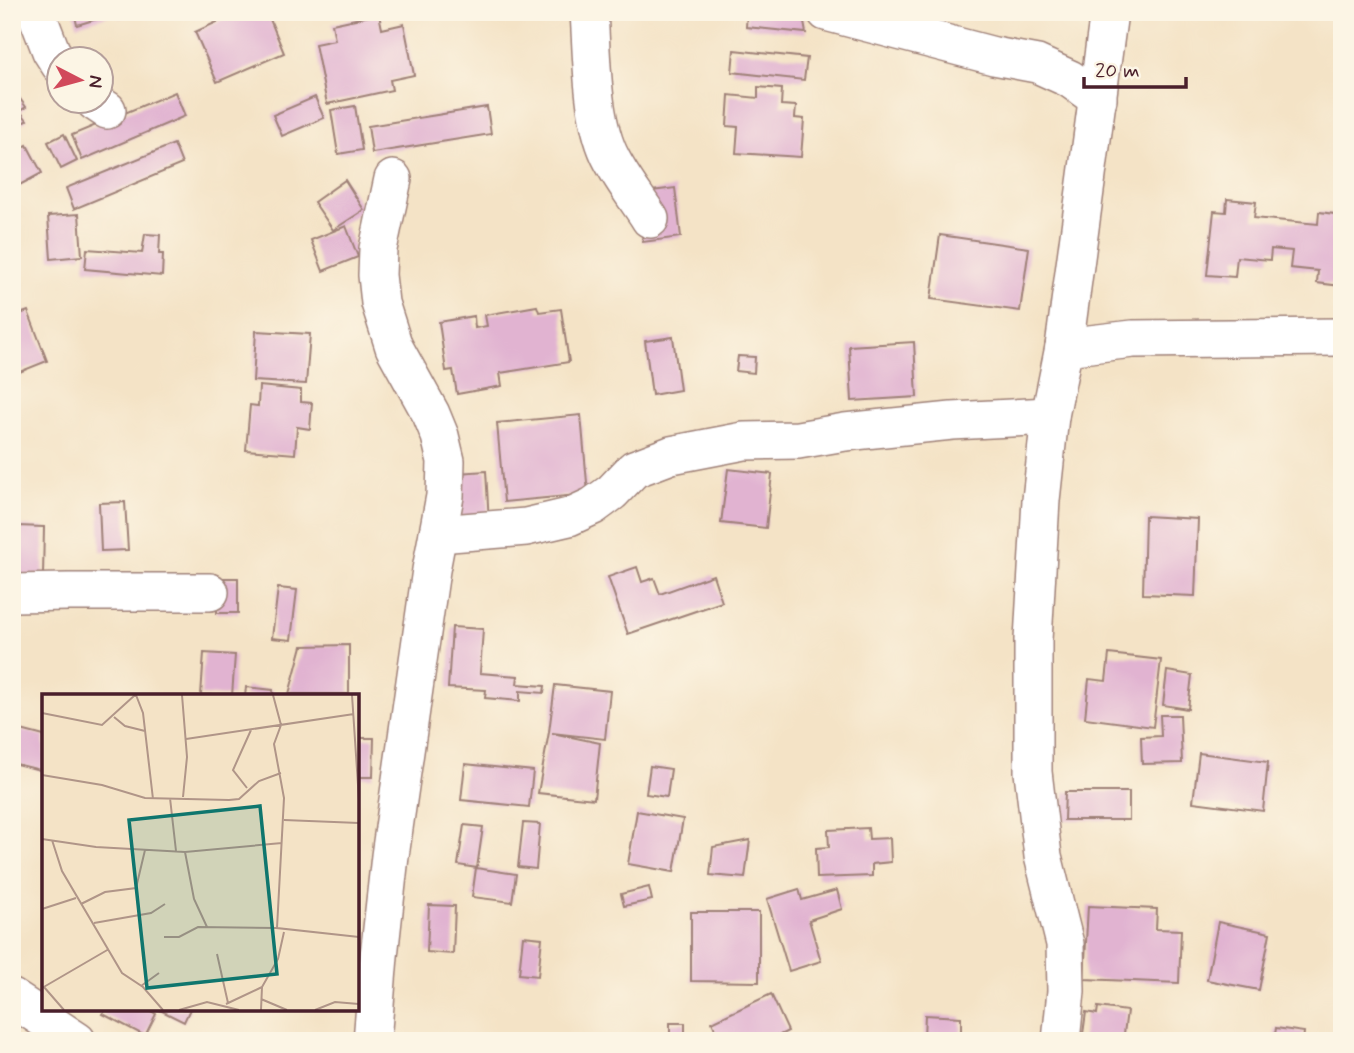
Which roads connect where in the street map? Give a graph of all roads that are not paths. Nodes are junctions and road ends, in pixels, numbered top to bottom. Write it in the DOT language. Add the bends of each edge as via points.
graph roads {
  1 [pos="36,12"];
  2 [pos="589,12"];
  3 [pos="825,12"];
  4 [pos="1110,12"];
  5 [pos="49,46"];
  6 [pos="1098,99"];
  7 [pos="393,179"];
  8 [pos="650,219"];
  9 [pos="1342,337"];
  10 [pos="1064,347"];
  11 [pos="1050,416"];
  12 [pos="438,534"];
  13 [pos="210,592"];
  14 [pos="12,593"];
  15 [pos="12,998"];
  16 [pos="77,1041"];
  17 [pos="372,1041"];
  18 [pos="1061,1041"];
  1 -- 5 [label="street"];
  2 -- 8 [label="street" via="601,134 611,160"];
  3 -- 6 [label="street" via="1037,64"];
  4 -- 6 [label="street"];
  6 -- 10 [label="street"];
  7 -- 12 [label="street" via="378,248 380,303 394,347 431,414 443,449 445,496"];
  9 -- 10 [label="street" via="1133,339"];
  10 -- 11 [label="street"];
  11 -- 12 [label="street" via="744,441 671,455 634,469 612,492 569,517 526,527"];
  11 -- 18 [label="street" via="1033,640 1033,772 1043,856 1065,944"];
  12 -- 17 [label="street" via="390,856"];
  13 -- 14 [label="street"];
  15 -- 16 [label="street"];
}
